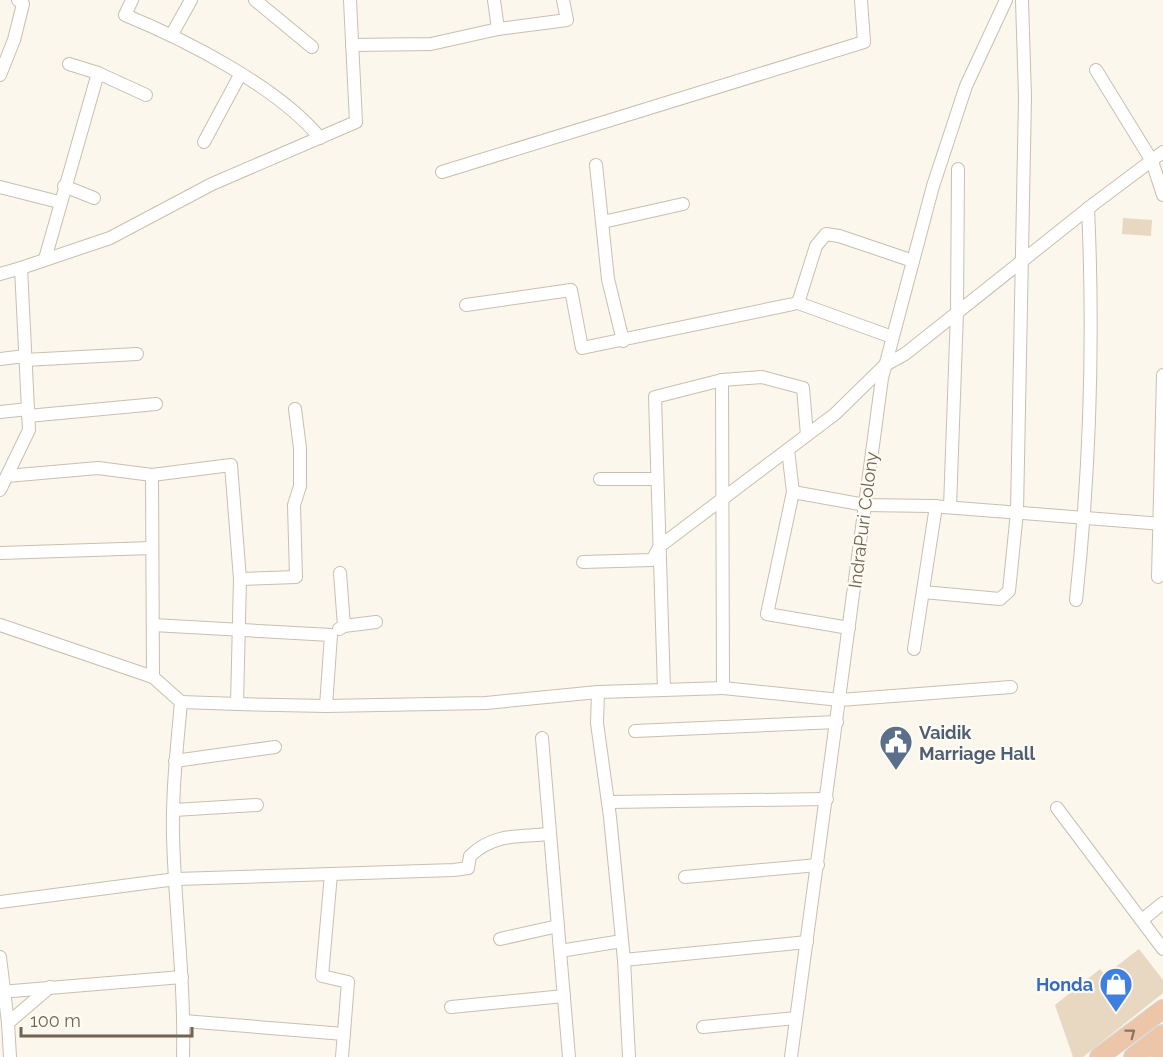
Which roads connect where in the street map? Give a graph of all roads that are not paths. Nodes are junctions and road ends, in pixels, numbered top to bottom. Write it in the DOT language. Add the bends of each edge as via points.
graph roads {
  1 [pos="18,0"];
  2 [pos="132,0"];
  3 [pos="191,0"];
  4 [pos="255,0"];
  5 [pos="350,0"];
  6 [pos="494,0"];
  7 [pos="563,0"];
  8 [pos="861,0"];
  9 [pos="1006,0"];
  10 [pos="1022,0"];
  11 [pos="498,29"];
  12 [pos="172,34"];
  13 [pos="352,45"];
  14 [pos="312,47"];
  15 [pos="69,64"];
  16 [pos="1096,70"];
  17 [pos="98,73"];
  18 [pos="0,75"];
  19 [pos="240,75"];
  20 [pos="146,94"];
  21 [pos="320,138"];
  22 [pos="204,142"];
  23 [pos="1163,152"];
  24 [pos="1152,161"];
  25 [pos="596,165"];
  26 [pos="958,170"];
  27 [pos="441,172"];
  28 [pos="64,186"];
  29 [pos="0,187"];
  30 [pos="1163,195"];
  31 [pos="94,198"];
  32 [pos="59,202"];
  33 [pos="683,204"];
  34 [pos="1088,208"];
  35 [pos="603,222"];
  36 [pos="45,259"];
  37 [pos="913,261"];
  38 [pos="1022,261"];
  39 [pos="21,268"];
  40 [pos="0,274"];
  41 [pos="798,303"];
  42 [pos="466,305"];
  43 [pos="957,312"];
  44 [pos="892,337"];
  45 [pos="623,341"];
  46 [pos="137,354"];
  47 [pos="25,358"];
  48 [pos="0,359"];
  49 [pos="885,365"];
  50 [pos="1163,375"];
  51 [pos="722,380"];
  52 [pos="156,404"];
  53 [pos="295,410"];
  54 [pos="0,412"];
  55 [pos="28,412"];
  56 [pos="807,435"];
  57 [pos="788,450"];
  58 [pos="152,475"];
  59 [pos="7,476"];
  60 [pos="600,479"];
  61 [pos="657,479"];
  62 [pos="0,490"];
  63 [pos="793,492"];
  64 [pos="723,500"];
  65 [pos="865,505"];
  66 [pos="936,507"];
  67 [pos="951,507"];
  68 [pos="1017,512"];
  69 [pos="1085,518"];
  70 [pos="1160,523"];
  71 [pos="660,546"];
  72 [pos="152,548"];
  73 [pos="0,552"];
  74 [pos="583,562"];
  75 [pos="340,573"];
  76 [pos="1158,578"];
  77 [pos="240,579"];
  78 [pos="923,592"];
  79 [pos="1076,600"];
  80 [pos="376,622"];
  81 [pos="0,625"];
  82 [pos="153,625"];
  83 [pos="344,626"];
  84 [pos="849,628"];
  85 [pos="239,632"];
  86 [pos="331,635"];
  87 [pos="914,649"];
  88 [pos="153,677"];
  89 [pos="1011,687"];
  90 [pos="723,688"];
  91 [pos="664,690"];
  92 [pos="598,692"];
  93 [pos="840,700"];
  94 [pos="181,702"];
  95 [pos="237,704"];
  96 [pos="326,706"];
  97 [pos="837,722"];
  98 [pos="635,730"];
  99 [pos="542,738"];
  100 [pos="276,747"];
  101 [pos="175,761"];
  102 [pos="827,798"];
  103 [pos="608,802"];
  104 [pos="256,805"];
  105 [pos="1057,808"];
  106 [pos="174,810"];
  107 [pos="550,834"];
  108 [pos="818,865"];
  109 [pos="331,874"];
  110 [pos="685,877"];
  111 [pos="176,879"];
  112 [pos="0,902"];
  113 [pos="1163,903"];
  114 [pos="1142,920"];
  115 [pos="558,926"];
  116 [pos="500,939"];
  117 [pos="622,940"];
  118 [pos="807,942"];
  119 [pos="1163,949"];
  120 [pos="560,951"];
  121 [pos="0,957"];
  122 [pos="624,960"];
  123 [pos="182,977"];
  124 [pos="51,987"];
  125 [pos="2,992"];
  126 [pos="564,996"];
  127 [pos="451,1007"];
  128 [pos="1163,1009"];
  129 [pos="796,1018"];
  130 [pos="184,1021"];
  131 [pos="8,1023"];
  132 [pos="703,1027"];
  133 [pos="344,1034"];
  134 [pos="1163,1034"];
  135 [pos="10,1057"];
  136 [pos="183,1057"];
  137 [pos="342,1057"];
  138 [pos="569,1057"];
  139 [pos="629,1057"];
  140 [pos="791,1057"];
  141 [pos="1099,1057"];
  142 [pos="1133,1057"];
  1 -- 18 [label="street" via="23,4"];
  2 -- 12 [label="street" via="125,15"];
  3 -- 12 [label="street"];
  4 -- 14 [label="street"];
  5 -- 13 [label="street"];
  6 -- 11 [label="street"];
  7 -- 11 [label="street" via="567,20"];
  8 -- 27 [label="street" via="864,42"];
  9 -- 37 [label="street, IndraPuri Colony" via="966,86"];
  10 -- 38 [label="street"];
  11 -- 13 [label="street" via="431,44"];
  12 -- 19 [label="street"];
  13 -- 21 [label="street" via="356,122"];
  15 -- 17 [label="street"];
  16 -- 24 [label="street"];
  17 -- 20 [label="street"];
  17 -- 28 [label="street"];
  19 -- 21 [label="street" via="283,104"];
  19 -- 22 [label="street"];
  21 -- 36 [label="street" via="212,184 110,238"];
  23 -- 24 [label="street"];
  24 -- 30 [label="street"];
  24 -- 34 [label="street"];
  25 -- 35 [label="street"];
  26 -- 43 [label="street"];
  28 -- 31 [label="street"];
  28 -- 32 [label="street"];
  29 -- 32 [label="street"];
  32 -- 36 [label="street"];
  33 -- 35 [label="street"];
  34 -- 38 [label="street"];
  34 -- 69 [label="street" via="1092,301"];
  35 -- 45 [label="street" via="608,279"];
  36 -- 39 [label="street"];
  37 -- 41 [label="street" via="826,234 816,246"];
  37 -- 44 [label="street, IndraPuri Colony"];
  38 -- 43 [label="street"];
  38 -- 68 [label="street"];
  39 -- 40 [label="street"];
  39 -- 47 [label="street"];
  41 -- 44 [label="street"];
  41 -- 45 [label="street"];
  42 -- 45 [label="street" via="571,290 582,348"];
  43 -- 49 [label="street"];
  43 -- 67 [label="street"];
  44 -- 49 [label="street, IndraPuri Colony"];
  46 -- 47 [label="street"];
  47 -- 48 [label="street"];
  47 -- 55 [label="street"];
  49 -- 56 [label="street" via="835,414"];
  49 -- 65 [label="street, IndraPuri Colony"];
  50 -- 70 [label="street"];
  51 -- 56 [label="street" via="762,377 803,388"];
  51 -- 61 [label="street" via="655,397"];
  51 -- 64 [label="street"];
  52 -- 55 [label="street"];
  53 -- 77 [label="street" via="300,448 300,486 294,505 296,577"];
  54 -- 55 [label="street"];
  55 -- 59 [label="street" via="29,430"];
  56 -- 57 [label="street"];
  57 -- 63 [label="street"];
  57 -- 64 [label="street"];
  58 -- 59 [label="street" via="98,468"];
  58 -- 72 [label="street"];
  58 -- 77 [label="street" via="231,465"];
  59 -- 62 [label="street"];
  60 -- 61 [label="street"];
  61 -- 71 [label="street"];
  63 -- 65 [label="street"];
  63 -- 84 [label="street" via="767,614"];
  64 -- 71 [label="street"];
  64 -- 90 [label="street"];
  65 -- 66 [label="street"];
  65 -- 84 [label="street, IndraPuri Colony"];
  66 -- 67 [label="street"];
  66 -- 78 [label="street"];
  67 -- 68 [label="street"];
  68 -- 69 [label="street"];
  68 -- 78 [label="street" via="1009,591 1000,599"];
  69 -- 70 [label="street"];
  69 -- 79 [label="street"];
  70 -- 76 [label="street"];
  71 -- 74 [label="street" via="652,560"];
  71 -- 91 [label="street"];
  72 -- 73 [label="street"];
  72 -- 82 [label="street"];
  75 -- 83 [label="street"];
  77 -- 85 [label="street"];
  78 -- 87 [label="street"];
  80 -- 83 [label="street"];
  81 -- 88 [label="street"];
  82 -- 85 [label="street"];
  82 -- 88 [label="street"];
  83 -- 86 [label="street"];
  84 -- 93 [label="street, IndraPuri Colony"];
  85 -- 86 [label="street"];
  85 -- 95 [label="street"];
  86 -- 96 [label="street"];
  88 -- 94 [label="street"];
  89 -- 93 [label="street"];
  90 -- 91 [label="street"];
  90 -- 93 [label="street"];
  91 -- 92 [label="street"];
  92 -- 96 [label="street" via="486,703"];
  92 -- 103 [label="street" via="597,723"];
  93 -- 97 [label="street, IndraPuri Colony"];
  94 -- 95 [label="street"];
  94 -- 101 [label="street"];
  95 -- 96 [label="street"];
  97 -- 98 [label="street"];
  97 -- 102 [label="street, IndraPuri Colony"];
  99 -- 107 [label="street"];
  100 -- 101 [label="street"];
  101 -- 106 [label="street"];
  102 -- 103 [label="street"];
  102 -- 108 [label="street, IndraPuri Colony"];
  103 -- 117 [label="street"];
  104 -- 106 [label="street"];
  105 -- 114 [label="street"];
  106 -- 111 [label="street"];
  107 -- 109 [label="street" via="496,839 483,844 470,856 468,868"];
  107 -- 115 [label="street"];
  108 -- 110 [label="street"];
  108 -- 118 [label="street, IndraPuri Colony"];
  109 -- 111 [label="street"];
  109 -- 133 [label="street" via="322,976 348,982"];
  111 -- 112 [label="street"];
  111 -- 123 [label="street"];
  113 -- 114 [label="street"];
  114 -- 119 [label="street"];
  115 -- 116 [label="street"];
  115 -- 120 [label="street"];
  117 -- 120 [label="street"];
  117 -- 122 [label="street"];
  118 -- 122 [label="street"];
  118 -- 129 [label="street, IndraPuri Colony"];
  120 -- 126 [label="street"];
  121 -- 125 [label="street"];
  122 -- 139 [label="street"];
  123 -- 124 [label="street"];
  123 -- 130 [label="street"];
  124 -- 125 [label="street"];
  124 -- 131 [label="street"];
  125 -- 131 [label="street"];
  126 -- 127 [label="street"];
  126 -- 138 [label="street"];
  141 -- 128 [label="highway, one-way"];
  129 -- 132 [label="street"];
  129 -- 140 [label="street, IndraPuri Colony"];
  130 -- 133 [label="street"];
  130 -- 136 [label="street"];
  131 -- 135 [label="street"];
  133 -- 137 [label="street"];
  134 -- 142 [label="highway"];
}
